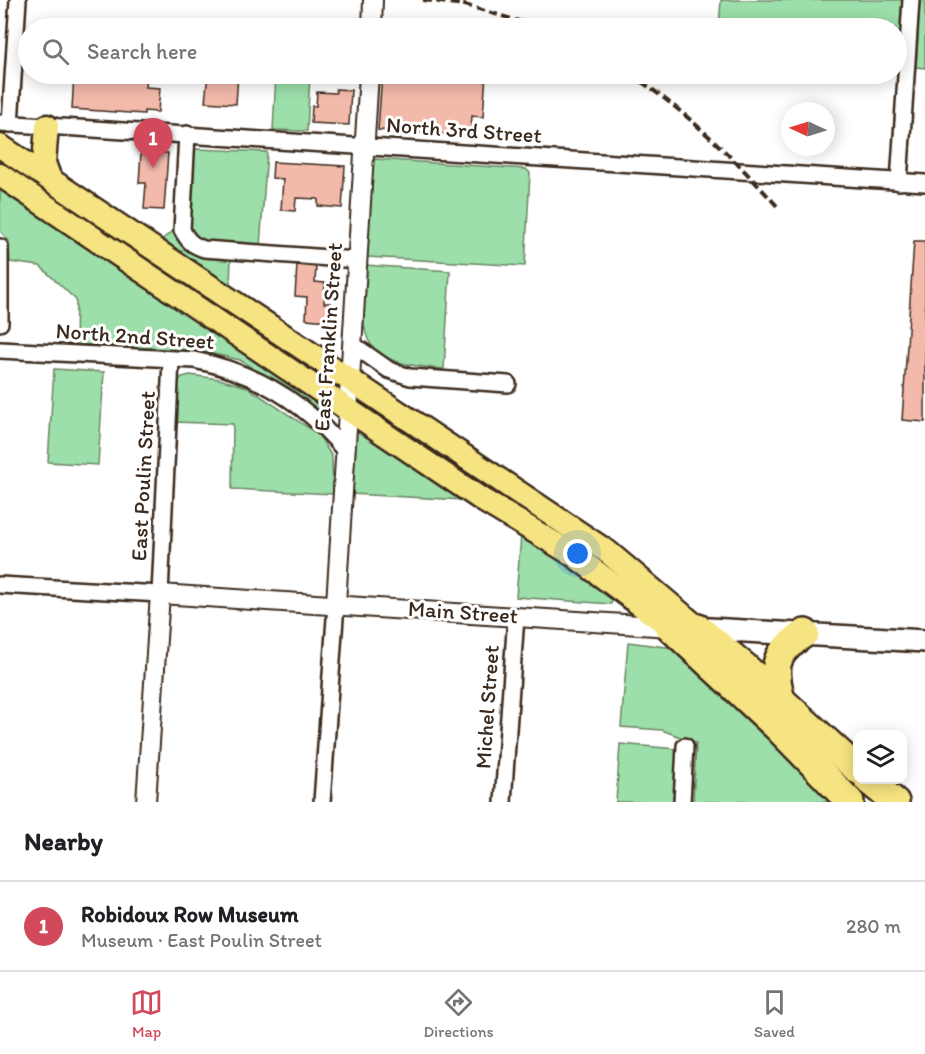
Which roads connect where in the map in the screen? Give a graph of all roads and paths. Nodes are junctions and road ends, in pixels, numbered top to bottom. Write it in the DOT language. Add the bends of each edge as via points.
graph roads {
  1 [pos="18,0"];
  2 [pos="373,0"];
  3 [pos="910,0"];
  4 [pos="372,18"];
  5 [pos="907,50"];
  6 [pos="368,84"];
  7 [pos="905,84"];
  8 [pos="5,124"];
  9 [pos="46,126"];
  10 [pos="187,134"];
  11 [pos="0,146"];
  12 [pos="364,146"];
  13 [pos="0,175"];
  14 [pos="50,179"];
  15 [pos="899,182"];
  16 [pos="925,183"];
  17 [pos="0,247"];
  18 [pos="357,260"];
  19 [pos="0,323"];
  20 [pos="352,344"];
  21 [pos="0,350"];
  22 [pos="171,360"];
  23 [pos="350,380"];
  24 [pos="508,384"];
  25 [pos="347,407"];
  26 [pos="345,451"];
  27 [pos="0,585"];
  28 [pos="160,594"];
  29 [pos="336,604"];
  30 [pos="516,616"];
  31 [pos="670,627"];
  32 [pos="698,628"];
  33 [pos="805,633"];
  34 [pos="925,642"];
  35 [pos="781,700"];
  36 [pos="685,746"];
  37 [pos="853,765"];
  38 [pos="873,784"];
  39 [pos="146,802"];
  40 [pos="322,802"];
  41 [pos="503,802"];
  42 [pos="682,802"];
  43 [pos="850,802"];
  44 [pos="895,802"];
  1 -- 8 [label="street"];
  2 -- 4 [label="street"];
  3 -- 5 [label="street"];
  6 -- 12 [label="street, East Franklin Street"];
  7 -- 15 [label="street"];
  8 -- 9 [label="street, North 3rd Street"];
  9 -- 10 [label="street, North 3rd Street"];
  9 -- 14 [label="main road" via="44,163"];
  10 -- 12 [label="street, North 3rd Street"];
  10 -- 18 [label="street" via="182,230 187,240 204,249"];
  11 -- 14 [label="main road"];
  12 -- 15 [label="street, North 3rd Street"];
  12 -- 18 [label="street, East Franklin Street"];
  13 -- 25 [label="main road"];
  14 -- 23 [label="main road"];
  15 -- 16 [label="street, North 3rd Street"];
  17 -- 19 [label="street"];
  18 -- 20 [label="street, East Franklin Street"];
  20 -- 23 [label="street, East Franklin Street"];
  20 -- 24 [label="street" via="389,370 410,377"];
  21 -- 22 [label="street, North 2nd Street"];
  22 -- 26 [label="street, North 2nd Street" via="194,360 246,374 302,409"];
  22 -- 28 [label="street, East Poulin Street"];
  23 -- 25 [label="street, East Franklin Street"];
  23 -- 32 [label="main road" via="609,553"];
  25 -- 26 [label="street, East Franklin Street"];
  25 -- 31 [label="main road" via="484,501 572,554"];
  26 -- 29 [label="street, East Franklin Street"];
  27 -- 28 [label="street, Main Street"];
  28 -- 29 [label="street, Main Street"];
  28 -- 39 [label="street"];
  29 -- 30 [label="street, Main Street"];
  29 -- 40 [label="street"];
  30 -- 31 [label="street, Main Street"];
  30 -- 41 [label="street, Michel Street"];
  31 -- 32 [label="main road, Main Street"];
  31 -- 43 [label="highway"];
  32 -- 33 [label="main road, Main Street"];
  32 -- 35 [label="highway"];
  33 -- 34 [label="main road, Main Street"];
  33 -- 35 [label="highway" via="784,648 778,661 776,679"];
  35 -- 37 [label="highway"];
  36 -- 42 [label="street"];
  38 -- 44 [label="highway"];
}
